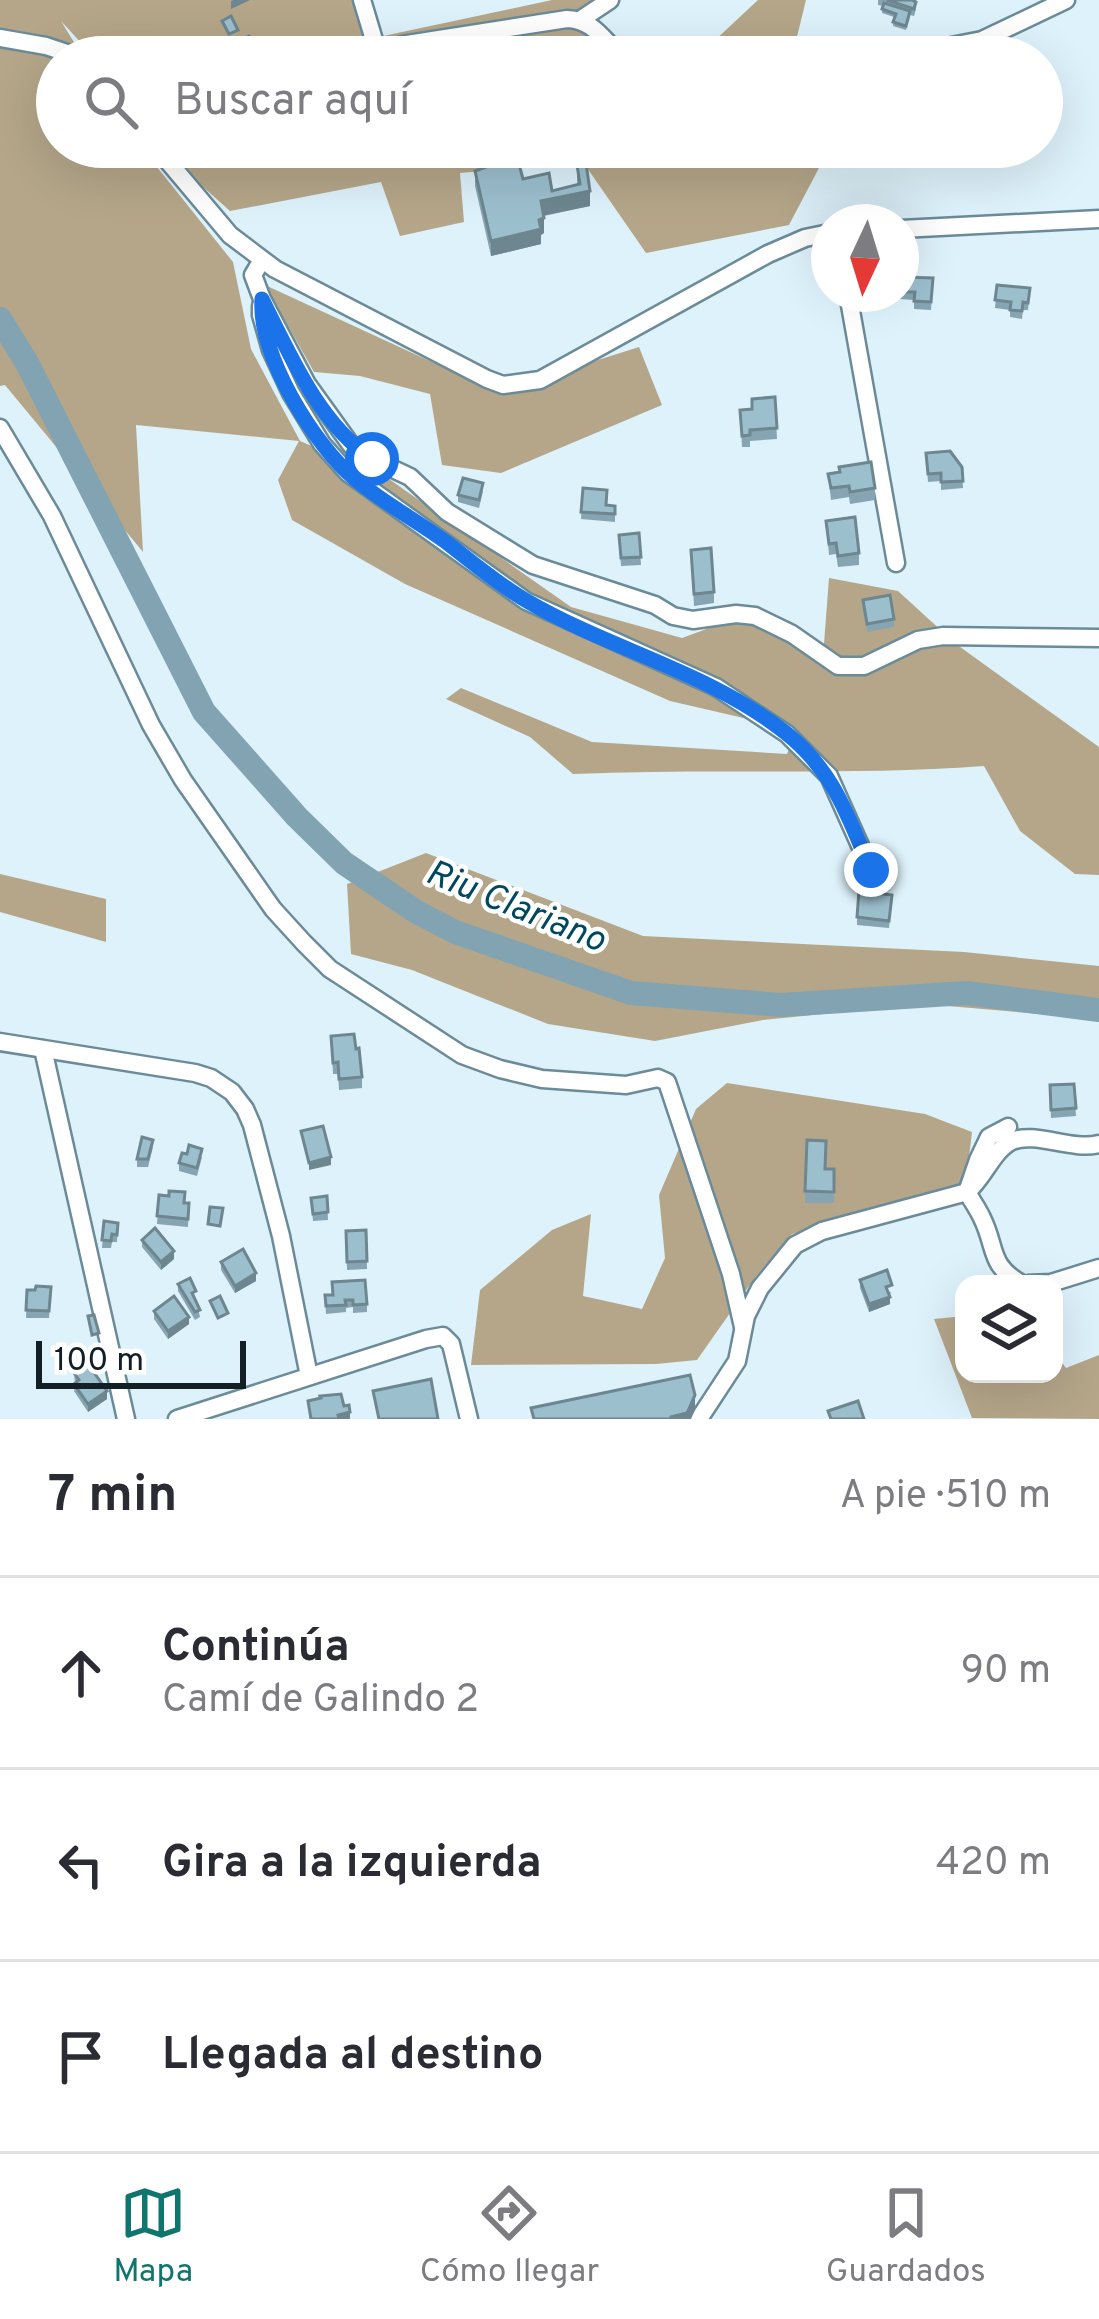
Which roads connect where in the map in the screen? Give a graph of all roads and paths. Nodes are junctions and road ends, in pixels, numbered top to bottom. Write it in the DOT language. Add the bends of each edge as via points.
graph roads {
  1 [pos="362,0"];
  2 [pos="610,0"];
  3 [pos="1066,0"];
  4 [pos="580,20"];
  5 [pos="373,36"];
  6 [pos="460,36"];
  7 [pos="602,36"];
  8 [pos="990,36"];
  9 [pos="0,38"];
  10 [pos="36,44"];
  11 [pos="174,168"];
  12 [pos="1099,219"];
  13 [pos="919,228"];
  14 [pos="811,237"];
  15 [pos="262,260"];
  16 [pos="262,299"];
  17 [pos="851,312"];
  18 [pos="0,428"];
  19 [pos="896,563"];
  20 [pos="1099,638"];
  21 [pos="871,870"];
  22 [pos="0,1042"];
  23 [pos="43,1049"];
  24 [pos="1008,1127"];
  25 [pos="1099,1144"];
  26 [pos="968,1192"];
  27 [pos="1099,1268"];
  28 [pos="1007,1275"];
  29 [pos="1063,1279"];
  30 [pos="743,1327"];
  31 [pos="308,1376"];
  32 [pos="126,1419"];
  33 [pos="177,1419"];
  34 [pos="469,1419"];
  35 [pos="699,1419"];
  1 -- 5 [label="street"];
  2 -- 4 [label="street"];
  3 -- 8 [label="street"];
  4 -- 6 [label="street"];
  4 -- 7 [label="street"];
  9 -- 10 [label="street"];
  11 -- 15 [label="street"];
  12 -- 13 [label="street"];
  14 -- 15 [label="street" via="540,380 503,385"];
  15 -- 16 [label="street" via="253,275"];
  16 -- 20 [label="street" via="351,445 533,565 673,616 755,616 844,667 943,636"];
  16 -- 21 [label="street" via="282,376 348,473 526,601 716,687 787,734 829,776"];
  17 -- 19 [label="street"];
  18 -- 30 [label="street" via="183,780 273,909 330,969 462,1055 542,1079 667,1082"];
  22 -- 23 [label="street"];
  23 -- 31 [label="street" via="195,1073 239,1100 259,1145"];
  23 -- 32 [label="street"];
  24 -- 26 [label="street" via="989,1137"];
  25 -- 26 [label="street" via="1009,1142"];
  26 -- 28 [label="street"];
  26 -- 30 [label="street" via="795,1245 760,1288"];
  27 -- 29 [label="street"];
  30 -- 35 [label="street" via="736,1361"];
  31 -- 33 [label="street"];
  31 -- 34 [label="street" via="443,1336"];
}
